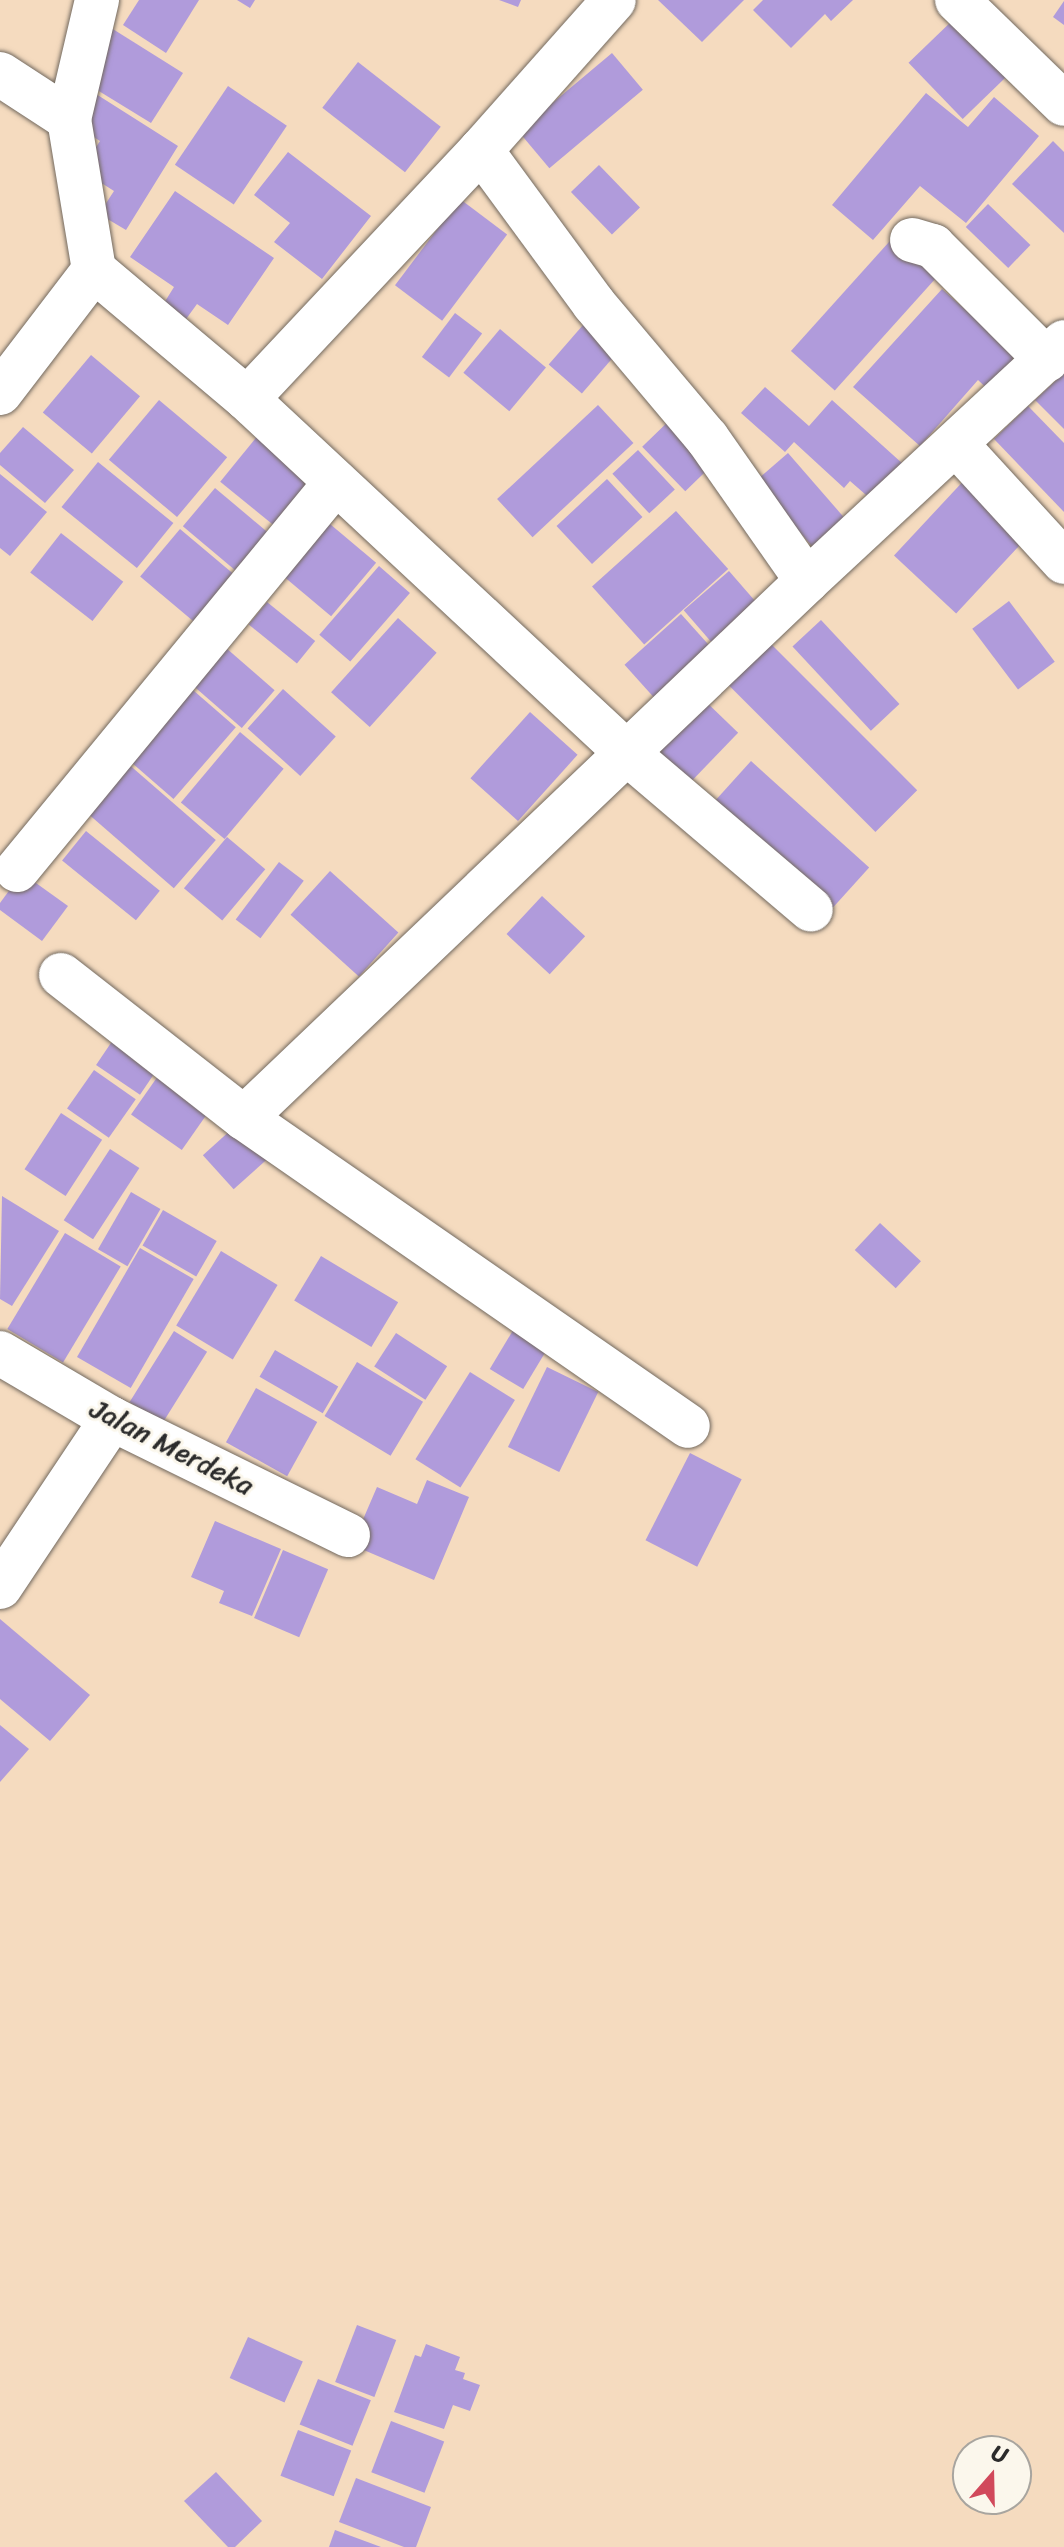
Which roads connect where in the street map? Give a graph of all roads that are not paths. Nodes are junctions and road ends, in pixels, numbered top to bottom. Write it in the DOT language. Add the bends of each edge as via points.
graph roads {
  1 [pos="97,0"];
  2 [pos="614,0"];
  3 [pos="957,0"];
  4 [pos="0,74"];
  5 [pos="1064,104"];
  6 [pos="69,119"];
  7 [pos="481,150"];
  8 [pos="912,240"];
  9 [pos="94,270"];
  10 [pos="1056,351"];
  11 [pos="0,393"];
  12 [pos="247,399"];
  13 [pos="956,444"];
  14 [pos="336,482"];
  15 [pos="1064,562"];
  16 [pos="807,581"];
  17 [pos="628,754"];
  18 [pos="17,870"];
  19 [pos="811,910"];
  20 [pos="61,975"];
  21 [pos="244,1118"];
  22 [pos="0,1353"];
  23 [pos="112,1419"];
  24 [pos="688,1426"];
  25 [pos="348,1535"];
  26 [pos="0,1587"];
  1 -- 6 [label="street"];
  2 -- 7 [label="street"];
  3 -- 5 [label="street"];
  4 -- 6 [label="street"];
  6 -- 9 [label="street"];
  7 -- 12 [label="street"];
  7 -- 16 [label="street" via="594,304 707,438"];
  8 -- 10 [label="street" via="933,246"];
  9 -- 11 [label="street"];
  9 -- 12 [label="street"];
  10 -- 13 [label="street"];
  12 -- 14 [label="street"];
  13 -- 15 [label="street"];
  13 -- 16 [label="street"];
  14 -- 17 [label="street"];
  14 -- 18 [label="street"];
  16 -- 17 [label="street"];
  17 -- 19 [label="street"];
  17 -- 21 [label="street"];
  20 -- 21 [label="street"];
  21 -- 24 [label="street"];
  22 -- 23 [label="street, Jalan Merdeka"];
  23 -- 25 [label="street, Jalan Merdeka"];
  23 -- 26 [label="street"];
}
